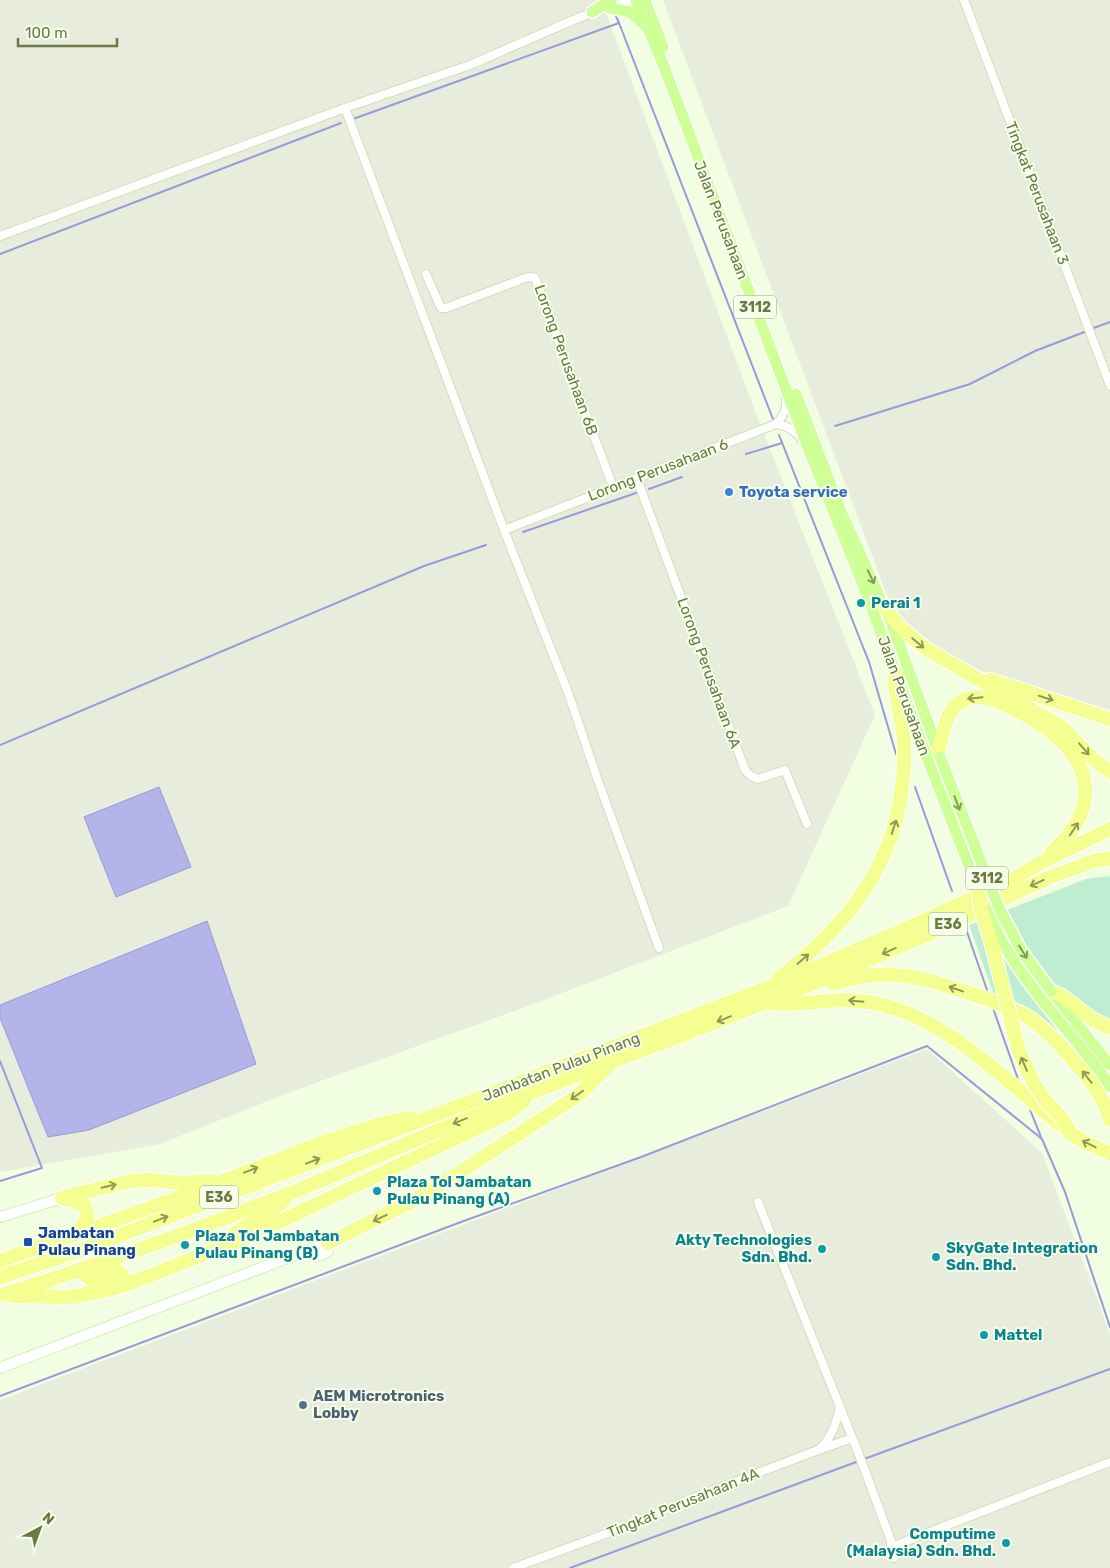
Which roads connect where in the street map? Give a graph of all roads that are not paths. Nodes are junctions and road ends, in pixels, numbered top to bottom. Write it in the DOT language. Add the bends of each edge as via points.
graph roads {
  1 [pos="632,0"];
  2 [pos="636,0"];
  3 [pos="645,0"];
  4 [pos="964,0"];
  5 [pos="613,6"];
  6 [pos="592,12"];
  7 [pos="648,29"];
  8 [pos="345,108"];
  9 [pos="0,236"];
  10 [pos="426,274"];
  11 [pos="1110,385"];
  12 [pos="785,388"];
  13 [pos="776,424"];
  14 [pos="807,445"];
  15 [pos="637,479"];
  16 [pos="613,487"];
  17 [pos="504,530"];
  18 [pos="885,608"];
  19 [pos="966,673"];
  20 [pos="897,674"];
  21 [pos="1110,719"];
  22 [pos="939,754"];
  23 [pos="1110,772"];
  24 [pos="807,824"];
  25 [pos="1110,829"];
  26 [pos="1110,833"];
  27 [pos="1095,836"];
  28 [pos="1110,859"];
  29 [pos="1040,863"];
  30 [pos="1082,866"];
  31 [pos="1110,866"];
  32 [pos="978,889"];
  33 [pos="658,948"];
  34 [pos="814,983"];
  35 [pos="1051,991"];
  36 [pos="765,996"];
  37 [pos="1110,1028"];
  38 [pos="613,1061"];
  39 [pos="1110,1064"];
  40 [pos="1110,1086"];
  41 [pos="538,1090"];
  42 [pos="437,1115"];
  43 [pos="1110,1120"];
  44 [pos="1070,1133"];
  45 [pos="1110,1153"];
  46 [pos="220,1182"];
  47 [pos="296,1191"];
  48 [pos="62,1198"];
  49 [pos="758,1202"];
  50 [pos="0,1217"];
  51 [pos="74,1235"];
  52 [pos="328,1243"];
  53 [pos="0,1261"];
  54 [pos="92,1265"];
  55 [pos="0,1277"];
  56 [pos="118,1282"];
  57 [pos="97,1288"];
  58 [pos="18,1290"];
  59 [pos="0,1295"];
  60 [pos="0,1368"];
  61 [pos="840,1408"];
  62 [pos="852,1438"];
  63 [pos="810,1453"];
  64 [pos="1110,1462"];
  65 [pos="891,1548"];
  66 [pos="894,1558"];
  67 [pos="514,1568"];
  1 -- 5 [label="street"];
  2 -- 7 [label="main road, Jalan Perusahaan / 3112"];
  3 -- 18 [label="main road, Jalan Perusahaan / 3112, one-way" via="843,516"];
  4 -- 11 [label="street, Tingkat Perusahaan 3"];
  5 -- 6 [label="main road"];
  5 -- 7 [label="main road" via="630,12"];
  6 -- 8 [label="street" via="470,65"];
  7 -- 12 [label="main road, Jalan Perusahaan / 3112"];
  8 -- 9 [label="street"];
  8 -- 17 [label="street"];
  10 -- 16 [label="street, Lorong Perusahaan 6B" via="441,308 525,278 536,278"];
  12 -- 13 [label="street" via="787,407"];
  12 -- 14 [label="main road, Jalan Perusahaan / 3112"];
  13 -- 14 [label="street" via="788,426"];
  13 -- 15 [label="street, Lorong Perusahaan 6"];
  14 -- 20 [label="main road, Jalan Perusahaan / 3112"];
  15 -- 16 [label="street, Lorong Perusahaan 6"];
  15 -- 24 [label="street, Lorong Perusahaan 6A" via="745,770 758,779 785,770"];
  16 -- 17 [label="street, Lorong Perusahaan 6"];
  17 -- 33 [label="street" via="569,695"];
  18 -- 19 [label="highway, one-way" via="918,643"];
  18 -- 22 [label="main road, Jalan Perusahaan / 3112"];
  19 -- 21 [label="highway, one-way"];
  19 -- 23 [label="highway, one-way" via="1064,728"];
  20 -- 32 [label="main road, Jalan Perusahaan / 3112"];
  36 -- 20 [label="highway, one-way" via="831,933 862,894 886,851 900,808 904,772 903,730 894,681"];
  29 -- 22 [label="highway, one-way" via="1070,835 1085,805 1087,790 1084,776 1069,748 1028,717 981,697 964,700 953,709 944,723"];
  22 -- 35 [label="main road, Jalan Perusahaan / 3112, one-way, bridge" via="1000,910 1021,950"];
  25 -- 27 [label="highway, Jambatan Pulau Pinang / E36"];
  26 -- 27 [label="highway"];
  27 -- 29 [label="highway, Jambatan Pulau Pinang / E36"];
  28 -- 30 [label="highway, Jambatan Pulau Pinang"];
  29 -- 36 [label="highway, Jambatan Pulau Pinang / E36" via="1010,881"];
  30 -- 31 [label="highway"];
  30 -- 34 [label="highway, Jambatan Pulau Pinang / E36, one-way" via="1050,877"];
  32 -- 40 [label="main road, Jalan Perusahaan / 3112, bridge" via="1010,956"];
  44 -- 32 [label="highway, one-way, bridge" via="1039,1092 1021,1057"];
  34 -- 36 [label="highway, Jambatan Pulau Pinang / E36"];
  43 -- 34 [label="highway, one-way" via="1099,1093 1082,1070 1057,1042 1028,1017 1011,1008 943,984 906,975 859,977 826,986"];
  35 -- 37 [label="highway"];
  35 -- 39 [label="main road, Jalan Perusahaan / 3112"];
  36 -- 38 [label="highway, Jambatan Pulau Pinang / E36, one-way"];
  36 -- 42 [label="highway, Jambatan Pulau Pinang / E36"];
  44 -- 36 [label="highway, one-way" via="950,1035 913,1015 869,1002 843,1000 782,1005"];
  38 -- 41 [label="highway, Jambatan Pulau Pinang / E36"];
  38 -- 52 [label="highway, one-way" via="580,1094 456,1175 411,1202"];
  41 -- 47 [label="highway, Jambatan Pulau Pinang / E36, one-way"];
  41 -- 59 [label="highway, Jambatan Pulau Pinang / E36" via="505,1115 418,1157 245,1238 161,1271 108,1290 70,1297"];
  46 -- 42 [label="highway, one-way" via="359,1130"];
  55 -- 42 [label="highway, Jambatan Pulau Pinang / E36, one-way" via="81,1250"];
  45 -- 44 [label="highway, one-way"];
  48 -- 46 [label="highway, one-way" via="131,1181"];
  46 -- 51 [label="highway"];
  47 -- 54 [label="highway, Jambatan Pulau Pinang / E36"];
  47 -- 56 [label="highway" via="240,1231"];
  48 -- 50 [label="street"];
  48 -- 51 [label="highway" via="77,1200 86,1210 85,1224"];
  49 -- 61 [label="street"];
  51 -- 53 [label="highway"];
  52 -- 60 [label="street"];
  54 -- 56 [label="highway" via="122,1275"];
  54 -- 57 [label="highway"];
  54 -- 58 [label="highway, Jambatan Pulau Pinang / E36"];
  56 -- 57 [label="highway"];
  57 -- 58 [label="highway" via="66,1292"];
  58 -- 59 [label="highway, Jambatan Pulau Pinang / E36"];
  61 -- 62 [label="street"];
  61 -- 63 [label="street" via="828,1440"];
  62 -- 63 [label="street, Tingkat Perusahaan 4A"];
  62 -- 65 [label="street"];
  63 -- 67 [label="street, Tingkat Perusahaan 4A"];
  64 -- 65 [label="street"];
  65 -- 66 [label="street"];
}
